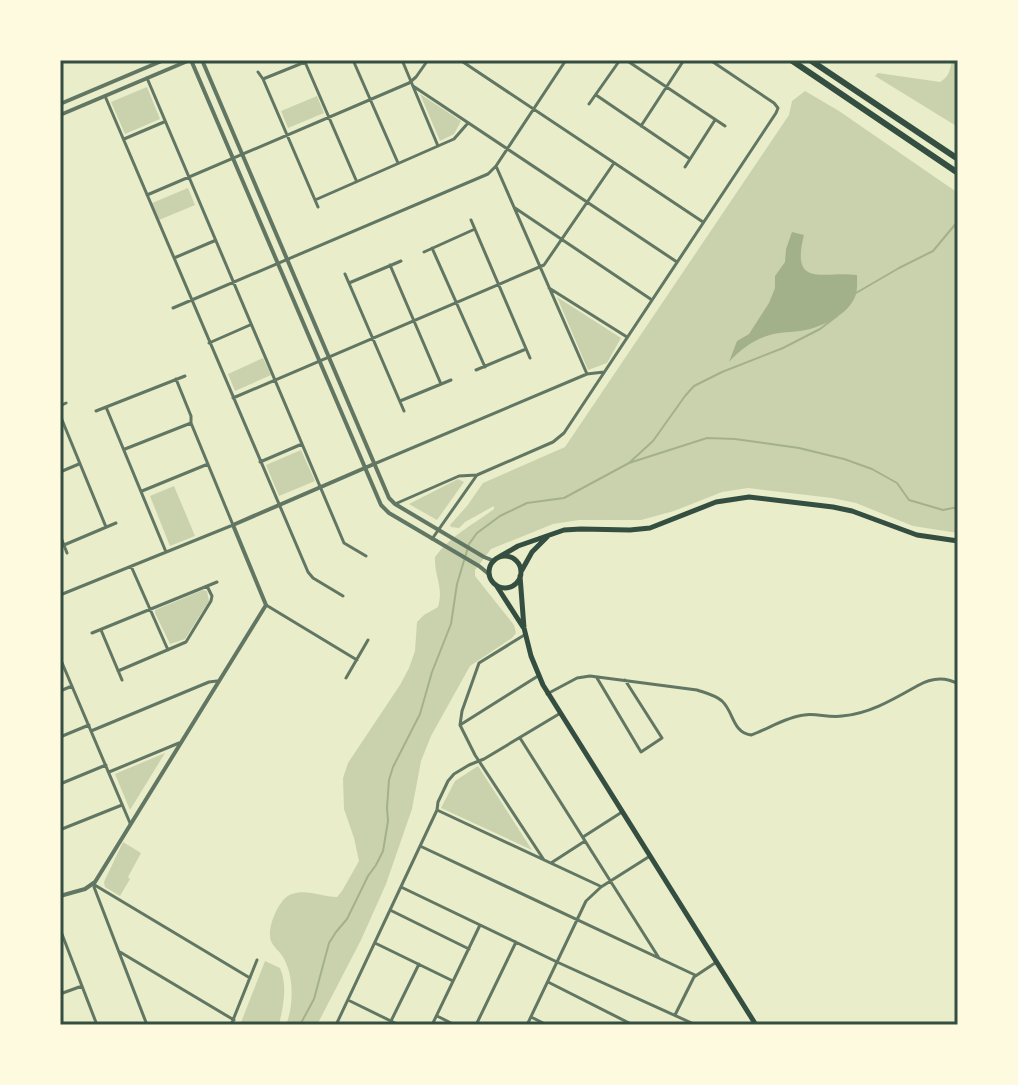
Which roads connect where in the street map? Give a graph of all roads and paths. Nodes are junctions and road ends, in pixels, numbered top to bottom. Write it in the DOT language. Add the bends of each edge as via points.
graph roads {
  1 [pos="164,60"];
  2 [pos="190,60"];
  3 [pos="202,60"];
  4 [pos="353,60"];
  5 [pos="402,60"];
  6 [pos="428,60"];
  7 [pos="460,60"];
  8 [pos="566,60"];
  9 [pos="623,60"];
  10 [pos="684,60"];
  11 [pos="710,60"];
  12 [pos="791,60"];
  13 [pos="810,60"];
  14 [pos="308,61"];
  15 [pos="258,72"];
  16 [pos="147,78"];
  17 [pos="263,79"];
  18 [pos="412,84"];
  19 [pos="666,87"];
  20 [pos="596,95"];
  21 [pos="105,96"];
  22 [pos="371,100"];
  23 [pos="60,104"];
  24 [pos="589,104"];
  25 [pos="533,109"];
  26 [pos="60,115"];
  27 [pos="329,118"];
  28 [pos="715,120"];
  29 [pos="165,122"];
  30 [pos="468,123"];
  31 [pos="641,126"];
  32 [pos="725,126"];
  33 [pos="287,136"];
  34 [pos="124,139"];
  35 [pos="438,146"];
  36 [pos="507,149"];
  37 [pos="243,155"];
  38 [pos="233,159"];
  39 [pos="690,159"];
  40 [pos="958,159"];
  41 [pos="399,163"];
  42 [pos="614,163"];
  43 [pos="496,166"];
  44 [pos="685,167"];
  45 [pos="958,173"];
  46 [pos="189,178"];
  47 [pos="357,181"];
  48 [pos="147,195"];
  49 [pos="315,200"];
  50 [pos="588,203"];
  51 [pos="318,207"];
  52 [pos="515,208"];
  53 [pos="471,220"];
  54 [pos="703,223"];
  55 [pos="475,229"];
  56 [pos="215,240"];
  57 [pos="563,240"];
  58 [pos="432,248"];
  59 [pos="424,252"];
  60 [pos="174,258"];
  61 [pos="287,259"];
  62 [pos="401,261"];
  63 [pos="677,262"];
  64 [pos="277,263"];
  65 [pos="390,265"];
  66 [pos="540,267"];
  67 [pos="345,274"];
  68 [pos="233,282"];
  69 [pos="349,283"];
  70 [pos="498,285"];
  71 [pos="549,288"];
  72 [pos="191,300"];
  73 [pos="652,300"];
  74 [pos="457,303"];
  75 [pos="173,308"];
  76 [pos="414,321"];
  77 [pos="251,324"];
  78 [pos="627,337"];
  79 [pos="373,339"];
  80 [pos="209,343"];
  81 [pos="526,349"];
  82 [pos="329,357"];
  83 [pos="530,358"];
  84 [pos="319,362"];
  85 [pos="485,367"];
  86 [pos="476,370"];
  87 [pos="604,372"];
  88 [pos="587,374"];
  89 [pos="185,376"];
  90 [pos="176,379"];
  91 [pos="275,380"];
  92 [pos="451,380"];
  93 [pos="441,384"];
  94 [pos="233,398"];
  95 [pos="400,401"];
  96 [pos="66,403"];
  97 [pos="60,406"];
  98 [pos="106,407"];
  99 [pos="96,411"];
  100 [pos="404,411"];
  101 [pos="60,415"];
  102 [pos="191,423"];
  103 [pos="302,444"];
  104 [pos="125,449"];
  105 [pos="260,462"];
  106 [pos="80,464"];
  107 [pos="208,464"];
  108 [pos="374,464"];
  109 [pos="364,468"];
  110 [pos="60,472"];
  111 [pos="477,475"];
  112 [pos="320,487"];
  113 [pos="142,491"];
  114 [pos="395,504"];
  115 [pos="278,505"];
  116 [pos="116,523"];
  117 [pos="233,525"];
  118 [pos="106,527"];
  119 [pos="438,530"];
  120 [pos="551,534"];
  121 [pos="60,535"];
  122 [pos="432,539"];
  123 [pos="958,541"];
  124 [pos="64,545"];
  125 [pos="166,552"];
  126 [pos="67,553"];
  127 [pos="366,556"];
  128 [pos="497,559"];
  129 [pos="131,566"];
  130 [pos="490,575"];
  131 [pos="521,575"];
  132 [pos="217,582"];
  133 [pos="495,584"];
  134 [pos="207,586"];
  135 [pos="60,595"];
  136 [pos="343,596"];
  137 [pos="266,605"];
  138 [pos="150,609"];
  139 [pos="101,630"];
  140 [pos="525,631"];
  141 [pos="92,633"];
  142 [pos="368,640"];
  143 [pos="168,651"];
  144 [pos="60,658"];
  145 [pos="357,660"];
  146 [pos="118,671"];
  147 [pos="538,676"];
  148 [pos="596,676"];
  149 [pos="346,678"];
  150 [pos="122,680"];
  151 [pos="625,680"];
  152 [pos="218,681"];
  153 [pos="958,684"];
  154 [pos="72,686"];
  155 [pos="60,691"];
  156 [pos="547,694"];
  157 [pos="559,714"];
  158 [pos="89,725"];
  159 [pos="460,725"];
  160 [pos="91,731"];
  161 [pos="60,737"];
  162 [pos="520,737"];
  163 [pos="180,743"];
  164 [pos="480,761"];
  165 [pos="106,765"];
  166 [pos="109,772"];
  167 [pos="60,784"];
  168 [pos="122,805"];
  169 [pos="437,810"];
  170 [pos="622,812"];
  171 [pos="130,823"];
  172 [pos="62,829"];
  173 [pos="584,839"];
  174 [pos="420,846"];
  175 [pos="650,856"];
  176 [pos="544,860"];
  177 [pos="550,863"];
  178 [pos="610,881"];
  179 [pos="93,884"];
  180 [pos="401,887"];
  181 [pos="601,887"];
  182 [pos="60,896"];
  183 [pos="390,910"];
  184 [pos="577,919"];
  185 [pos="480,925"];
  186 [pos="60,929"];
  187 [pos="516,942"];
  188 [pos="375,943"];
  189 [pos="68,949"];
  190 [pos="469,949"];
  191 [pos="119,952"];
  192 [pos="60,953"];
  193 [pos="659,958"];
  194 [pos="257,960"];
  195 [pos="557,962"];
  196 [pos="717,962"];
  197 [pos="419,964"];
  198 [pos="695,975"];
  199 [pos="250,978"];
  200 [pos="453,981"];
  201 [pos="547,981"];
  202 [pos="82,986"];
  203 [pos="60,994"];
  204 [pos="348,1000"];
  205 [pos="675,1015"];
  206 [pos="437,1016"];
  207 [pos="531,1017"];
  208 [pos="391,1021"];
  209 [pos="232,1023"];
  210 [pos="96,1024"];
  211 [pos="148,1024"];
  212 [pos="90,1025"];
  213 [pos="336,1025"];
  214 [pos="399,1025"];
  215 [pos="432,1025"];
  216 [pos="455,1025"];
  217 [pos="476,1025"];
  218 [pos="527,1025"];
  219 [pos="547,1025"];
  220 [pos="633,1025"];
  221 [pos="696,1025"];
  222 [pos="756,1025"];
  1 -- 23 [label="street"];
  2 -- 16 [label="street"];
  2 -- 38 [label="street"];
  3 -- 37 [label="street"];
  4 -- 22 [label="street"];
  5 -- 18 [label="street"];
  6 -- 18 [label="street"];
  7 -- 25 [label="street"];
  8 -- 25 [label="street"];
  9 -- 19 [label="street"];
  9 -- 20 [label="street"];
  10 -- 19 [label="street"];
  11 -- 54 [label="street" via="778,108"];
  12 -- 45 [label="highway"];
  13 -- 40 [label="highway"];
  14 -- 17 [label="street"];
  14 -- 27 [label="street"];
  15 -- 17 [label="street"];
  16 -- 21 [label="street"];
  16 -- 29 [label="street"];
  17 -- 33 [label="street"];
  18 -- 22 [label="street"];
  18 -- 30 [label="street"];
  18 -- 35 [label="street"];
  19 -- 28 [label="street"];
  19 -- 31 [label="street"];
  20 -- 24 [label="street"];
  20 -- 31 [label="street"];
  21 -- 26 [label="street"];
  21 -- 34 [label="street"];
  22 -- 27 [label="street"];
  22 -- 41 [label="street"];
  25 -- 36 [label="street"];
  25 -- 42 [label="street"];
  27 -- 33 [label="street"];
  27 -- 47 [label="street"];
  28 -- 32 [label="street"];
  28 -- 39 [label="street"];
  29 -- 34 [label="street"];
  29 -- 46 [label="street"];
  30 -- 35 [label="street" via="457,138"];
  30 -- 36 [label="street"];
  31 -- 39 [label="street"];
  33 -- 37 [label="street"];
  33 -- 49 [label="street"];
  34 -- 48 [label="street"];
  35 -- 41 [label="street"];
  36 -- 43 [label="street"];
  36 -- 50 [label="street"];
  37 -- 38 [label="street"];
  37 -- 61 [label="street"];
  38 -- 46 [label="street"];
  38 -- 64 [label="street"];
  39 -- 44 [label="street"];
  41 -- 47 [label="street"];
  42 -- 50 [label="street"];
  42 -- 54 [label="street"];
  43 -- 52 [label="street"];
  43 -- 61 [label="street" via="479,179"];
  46 -- 48 [label="street"];
  46 -- 56 [label="street"];
  47 -- 49 [label="street"];
  48 -- 60 [label="street"];
  49 -- 51 [label="street"];
  50 -- 57 [label="street"];
  50 -- 63 [label="street"];
  52 -- 57 [label="street"];
  52 -- 66 [label="street"];
  53 -- 55 [label="street"];
  54 -- 63 [label="street"];
  55 -- 58 [label="street"];
  55 -- 70 [label="street"];
  56 -- 60 [label="street"];
  56 -- 68 [label="street"];
  57 -- 66 [label="street"];
  57 -- 73 [label="street"];
  58 -- 59 [label="street"];
  58 -- 74 [label="street"];
  60 -- 72 [label="street"];
  61 -- 64 [label="street"];
  61 -- 82 [label="street"];
  62 -- 65 [label="street"];
  63 -- 73 [label="street"];
  64 -- 68 [label="street"];
  64 -- 84 [label="street"];
  65 -- 69 [label="street"];
  65 -- 76 [label="street"];
  66 -- 70 [label="street"];
  66 -- 71 [label="street"];
  67 -- 69 [label="street"];
  68 -- 72 [label="street"];
  68 -- 77 [label="street"];
  69 -- 79 [label="street"];
  70 -- 74 [label="street"];
  70 -- 81 [label="street"];
  71 -- 78 [label="street"];
  71 -- 88 [label="street"];
  72 -- 75 [label="street"];
  72 -- 80 [label="street"];
  73 -- 78 [label="street"];
  74 -- 76 [label="street"];
  74 -- 85 [label="street"];
  76 -- 79 [label="street"];
  76 -- 93 [label="street"];
  77 -- 80 [label="street"];
  77 -- 91 [label="street"];
  78 -- 87 [label="street"];
  79 -- 82 [label="street"];
  79 -- 95 [label="street"];
  80 -- 94 [label="street"];
  81 -- 83 [label="street"];
  81 -- 85 [label="street"];
  82 -- 84 [label="street"];
  82 -- 108 [label="street"];
  84 -- 91 [label="street"];
  84 -- 109 [label="street"];
  85 -- 86 [label="street"];
  87 -- 88 [label="street"];
  87 -- 111 [label="street" via="557,440"];
  88 -- 108 [label="street"];
  89 -- 90 [label="street"];
  90 -- 98 [label="street"];
  90 -- 102 [label="street"];
  91 -- 94 [label="street"];
  91 -- 103 [label="street"];
  92 -- 93 [label="street"];
  93 -- 95 [label="street"];
  94 -- 105 [label="street"];
  95 -- 100 [label="street"];
  96 -- 97 [label="street"];
  98 -- 99 [label="street"];
  98 -- 104 [label="street"];
  101 -- 106 [label="street"];
  102 -- 104 [label="street"];
  102 -- 107 [label="street"];
  103 -- 105 [label="street"];
  103 -- 112 [label="street"];
  104 -- 113 [label="street"];
  105 -- 115 [label="street"];
  106 -- 110 [label="street"];
  106 -- 118 [label="street"];
  107 -- 113 [label="street"];
  107 -- 117 [label="street"];
  108 -- 109 [label="street"];
  108 -- 114 [label="street"];
  109 -- 112 [label="street"];
  109 -- 122 [label="street" via="383,508"];
  111 -- 114 [label="street" via="459,476"];
  111 -- 119 [label="street"];
  112 -- 115 [label="street"];
  112 -- 127 [label="street" via="344,543"];
  113 -- 125 [label="street"];
  114 -- 119 [label="street"];
  115 -- 117 [label="street"];
  115 -- 136 [label="street" via="308,572"];
  116 -- 118 [label="street"];
  117 -- 125 [label="street"];
  117 -- 137 [label="street"];
  118 -- 124 [label="street"];
  119 -- 122 [label="street"];
  119 -- 128 [label="street"];
  120 -- 123 [label="main road" via="650,528 716,502 749,497 833,507 917,535"];
  120 -- 128 [label="main road"];
  120 -- 131 [label="main road" via="532,552"];
  121 -- 124 [label="street"];
  122 -- 130 [label="street"];
  124 -- 126 [label="street"];
  125 -- 129 [label="street"];
  128 -- 130 [label="main road"];
  128 -- 131 [label="main road" via="514,559"];
  129 -- 135 [label="street"];
  129 -- 138 [label="street"];
  130 -- 133 [label="main road"];
  131 -- 133 [label="main road" via="510,587"];
  131 -- 140 [label="main road"];
  132 -- 134 [label="street"];
  133 -- 140 [label="main road"];
  134 -- 138 [label="street"];
  134 -- 143 [label="street" via="212,599 204,614 186,642"];
  137 -- 145 [label="street"];
  137 -- 152 [label="street"];
  138 -- 139 [label="street"];
  138 -- 143 [label="street"];
  139 -- 141 [label="street"];
  139 -- 146 [label="street"];
  140 -- 147 [label="main road"];
  140 -- 159 [label="street" via="479,663"];
  142 -- 145 [label="street"];
  143 -- 146 [label="street"];
  144 -- 154 [label="street"];
  145 -- 149 [label="street"];
  146 -- 150 [label="street"];
  147 -- 156 [label="main road"];
  147 -- 159 [label="street"];
  148 -- 151 [label="street"];
  148 -- 151 [label="street" via="641,752 662,738"];
  148 -- 156 [label="street" via="577,678"];
  151 -- 153 [label="street" via="711,694 723,702 738,730 751,735 805,714 855,714 938,678"];
  152 -- 160 [label="street"];
  152 -- 163 [label="street"];
  154 -- 155 [label="street"];
  154 -- 158 [label="street"];
  156 -- 157 [label="main road"];
  157 -- 162 [label="street"];
  157 -- 170 [label="main road"];
  158 -- 160 [label="street"];
  158 -- 161 [label="street"];
  159 -- 164 [label="street"];
  160 -- 165 [label="street"];
  162 -- 164 [label="street"];
  162 -- 173 [label="street"];
  163 -- 166 [label="street"];
  163 -- 171 [label="street"];
  164 -- 169 [label="street" via="452,776"];
  164 -- 176 [label="street"];
  165 -- 166 [label="street"];
  165 -- 167 [label="street"];
  166 -- 168 [label="street"];
  168 -- 171 [label="street"];
  168 -- 172 [label="street"];
  169 -- 174 [label="street"];
  169 -- 176 [label="street"];
  170 -- 173 [label="street"];
  170 -- 175 [label="main road"];
  171 -- 179 [label="street"];
  173 -- 177 [label="street"];
  173 -- 178 [label="street"];
  174 -- 180 [label="street"];
  174 -- 184 [label="street"];
  175 -- 178 [label="street"];
  175 -- 196 [label="main road"];
  176 -- 177 [label="street"];
  177 -- 181 [label="street"];
  178 -- 181 [label="street"];
  178 -- 193 [label="street"];
  179 -- 182 [label="street"];
  179 -- 191 [label="street"];
  179 -- 199 [label="street"];
  180 -- 183 [label="street"];
  180 -- 185 [label="street"];
  181 -- 184 [label="street"];
  183 -- 188 [label="street"];
  183 -- 190 [label="street"];
  184 -- 193 [label="street"];
  184 -- 195 [label="street"];
  185 -- 187 [label="street"];
  185 -- 190 [label="street"];
  186 -- 189 [label="street"];
  187 -- 195 [label="street"];
  187 -- 217 [label="street"];
  188 -- 197 [label="street"];
  188 -- 204 [label="street"];
  189 -- 192 [label="street"];
  189 -- 202 [label="street"];
  190 -- 200 [label="street"];
  191 -- 209 [label="street"];
  191 -- 211 [label="street"];
  193 -- 198 [label="street"];
  194 -- 199 [label="street"];
  195 -- 201 [label="street"];
  195 -- 205 [label="street"];
  196 -- 198 [label="street"];
  196 -- 222 [label="main road"];
  197 -- 200 [label="street"];
  197 -- 208 [label="street"];
  198 -- 205 [label="street"];
  199 -- 209 [label="street"];
  200 -- 206 [label="street"];
  201 -- 207 [label="street"];
  201 -- 220 [label="street"];
  202 -- 203 [label="street"];
  202 -- 210 [label="street"];
  204 -- 208 [label="street"];
  204 -- 213 [label="street"];
  205 -- 221 [label="street"];
  206 -- 215 [label="street"];
  206 -- 216 [label="street"];
  207 -- 218 [label="street"];
  207 -- 219 [label="street"];
  208 -- 214 [label="street"];
  210 -- 212 [label="street"];
}
